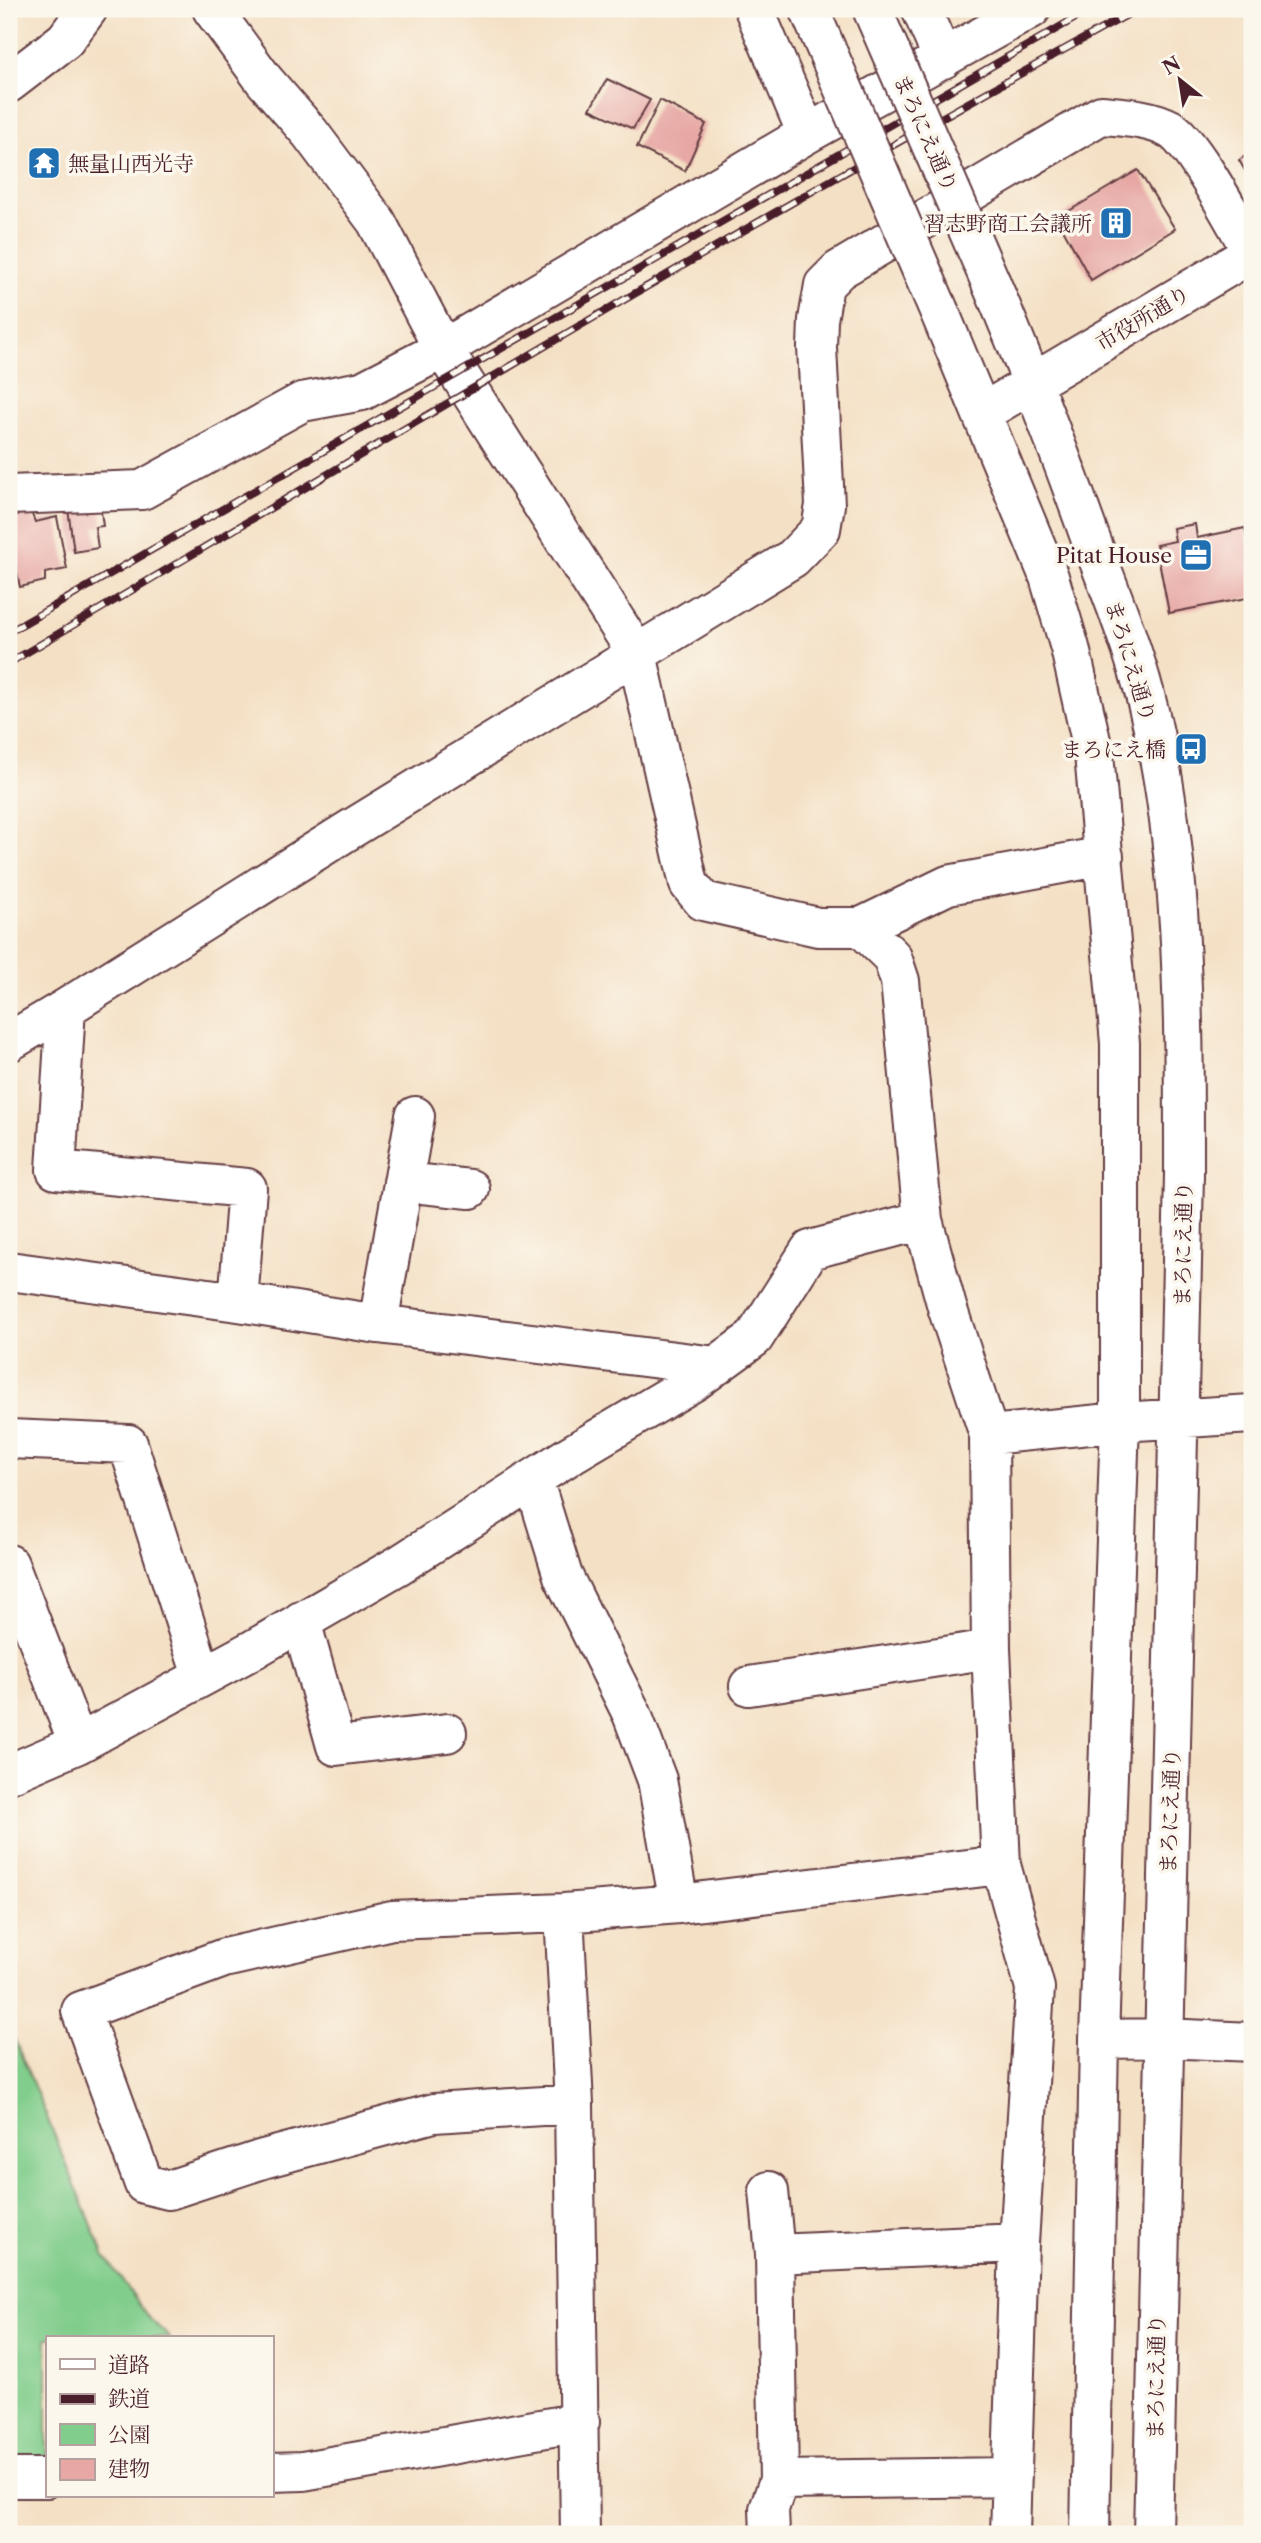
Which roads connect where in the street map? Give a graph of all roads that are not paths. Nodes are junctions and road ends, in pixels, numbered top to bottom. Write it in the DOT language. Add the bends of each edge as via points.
graph roads {
  1 [pos="88,9"];
  2 [pos="212,9"];
  3 [pos="754,9"];
  4 [pos="809,9"];
  5 [pos="872,9"];
  6 [pos="921,9"];
  7 [pos="1031,9"];
  8 [pos="943,59"];
  9 [pos="9,83"];
  10 [pos="807,134"];
  11 [pos="1252,253"];
  12 [pos="443,349"];
  13 [pos="1034,384"];
  14 [pos="982,413"];
  15 [pos="9,495"];
  16 [pos="637,654"];
  17 [pos="1104,856"];
  18 [pos="861,928"];
  19 [pos="66,1008"];
  20 [pos="9,1042"];
  21 [pos="415,1116"];
  22 [pos="403,1182"];
  23 [pos="470,1189"];
  24 [pos="923,1220"];
  25 [pos="9,1271"];
  26 [pos="238,1302"];
  27 [pos="378,1324"];
  28 [pos="716,1366"];
  29 [pos="1252,1415"];
  30 [pos="1180,1419"];
  31 [pos="1119,1422"];
  32 [pos="989,1435"];
  33 [pos="9,1439"];
  34 [pos="533,1479"];
  35 [pos="9,1565"];
  36 [pos="301,1621"];
  37 [pos="991,1649"];
  38 [pos="202,1676"];
  39 [pos="750,1686"];
  40 [pos="447,1733"];
  41 [pos="78,1744"];
  42 [pos="9,1774"];
  43 [pos="1001,1865"];
  44 [pos="679,1904"];
  45 [pos="564,1913"];
  46 [pos="1164,2038"];
  47 [pos="1099,2039"];
  48 [pos="1252,2042"];
  49 [pos="574,2104"];
  50 [pos="769,2192"];
  51 [pos="1019,2243"];
  52 [pos="775,2254"];
  53 [pos="580,2422"];
  54 [pos="273,2472"];
  55 [pos="1012,2477"];
  56 [pos="9,2478"];
  57 [pos="46,2478"];
  58 [pos="779,2480"];
  59 [pos="580,2534"];
  60 [pos="770,2534"];
  61 [pos="1010,2534"];
  62 [pos="1090,2534"];
  63 [pos="1153,2534"];
  1 -- 9 [label="street" via="65,40"];
  2 -- 12 [label="street" via="376,221"];
  3 -- 10 [label="street"];
  4 -- 14 [label="street, bridge"];
  5 -- 13 [label="street, まろにえ通り, bridge"];
  6 -- 8 [label="street"];
  7 -- 8 [label="street"];
  8 -- 10 [label="street"];
  10 -- 12 [label="street"];
  11 -- 13 [label="street, 市役所通り"];
  11 -- 16 [label="street" via="1197,159 1172,130 1136,118 1101,115 839,270 824,285 818,320 825,505 821,529 793,558"];
  12 -- 15 [label="street" via="362,391 302,402 142,490"];
  12 -- 16 [label="street"];
  13 -- 14 [label="street, 市役所通り"];
  13 -- 30 [label="street, まろにえ通り" via="1145,695 1174,863 1184,1027"];
  14 -- 17 [label="street" via="1049,577 1070,648 1094,754"];
  16 -- 18 [label="street" via="689,884 703,901 818,927"];
  16 -- 19 [label="street"];
  17 -- 18 [label="street" via="948,885"];
  17 -- 31 [label="street" via="1120,1043"];
  18 -- 24 [label="street" via="892,957 900,981"];
  19 -- 20 [label="street"];
  19 -- 26 [label="street" via="56,1171 247,1188"];
  21 -- 22 [label="street"];
  22 -- 23 [label="street"];
  22 -- 27 [label="street"];
  24 -- 28 [label="street" via="810,1250 754,1338"];
  24 -- 32 [label="street"];
  25 -- 26 [label="street"];
  26 -- 27 [label="street"];
  27 -- 28 [label="street"];
  28 -- 34 [label="street"];
  29 -- 30 [label="street"];
  30 -- 31 [label="street"];
  30 -- 46 [label="street, まろにえ通り"];
  31 -- 32 [label="street"];
  31 -- 47 [label="street"];
  32 -- 37 [label="street"];
  33 -- 38 [label="street" via="128,1444"];
  34 -- 36 [label="street"];
  34 -- 44 [label="street" via="563,1576 632,1714 657,1780"];
  35 -- 41 [label="street"];
  36 -- 38 [label="street"];
  36 -- 40 [label="street" via="336,1746"];
  37 -- 39 [label="street"];
  37 -- 43 [label="street"];
  38 -- 41 [label="street"];
  41 -- 42 [label="street"];
  43 -- 44 [label="street"];
  43 -- 51 [label="street" via="1035,1988"];
  44 -- 45 [label="street"];
  45 -- 49 [label="street"];
  45 -- 49 [label="street" via="392,1920 224,1958 81,2011 144,2184 169,2190 263,2159 434,2113"];
  46 -- 47 [label="street"];
  46 -- 48 [label="street"];
  46 -- 63 [label="street, まろにえ通り"];
  47 -- 62 [label="street"];
  49 -- 53 [label="street"];
  50 -- 52 [label="street"];
  51 -- 52 [label="street"];
  51 -- 55 [label="street"];
  52 -- 58 [label="street"];
  53 -- 54 [label="street" via="303,2471"];
  53 -- 59 [label="street"];
  55 -- 58 [label="street"];
  55 -- 61 [label="street"];
  56 -- 57 [label="street"];
  58 -- 60 [label="street" via="769,2509"];
}
